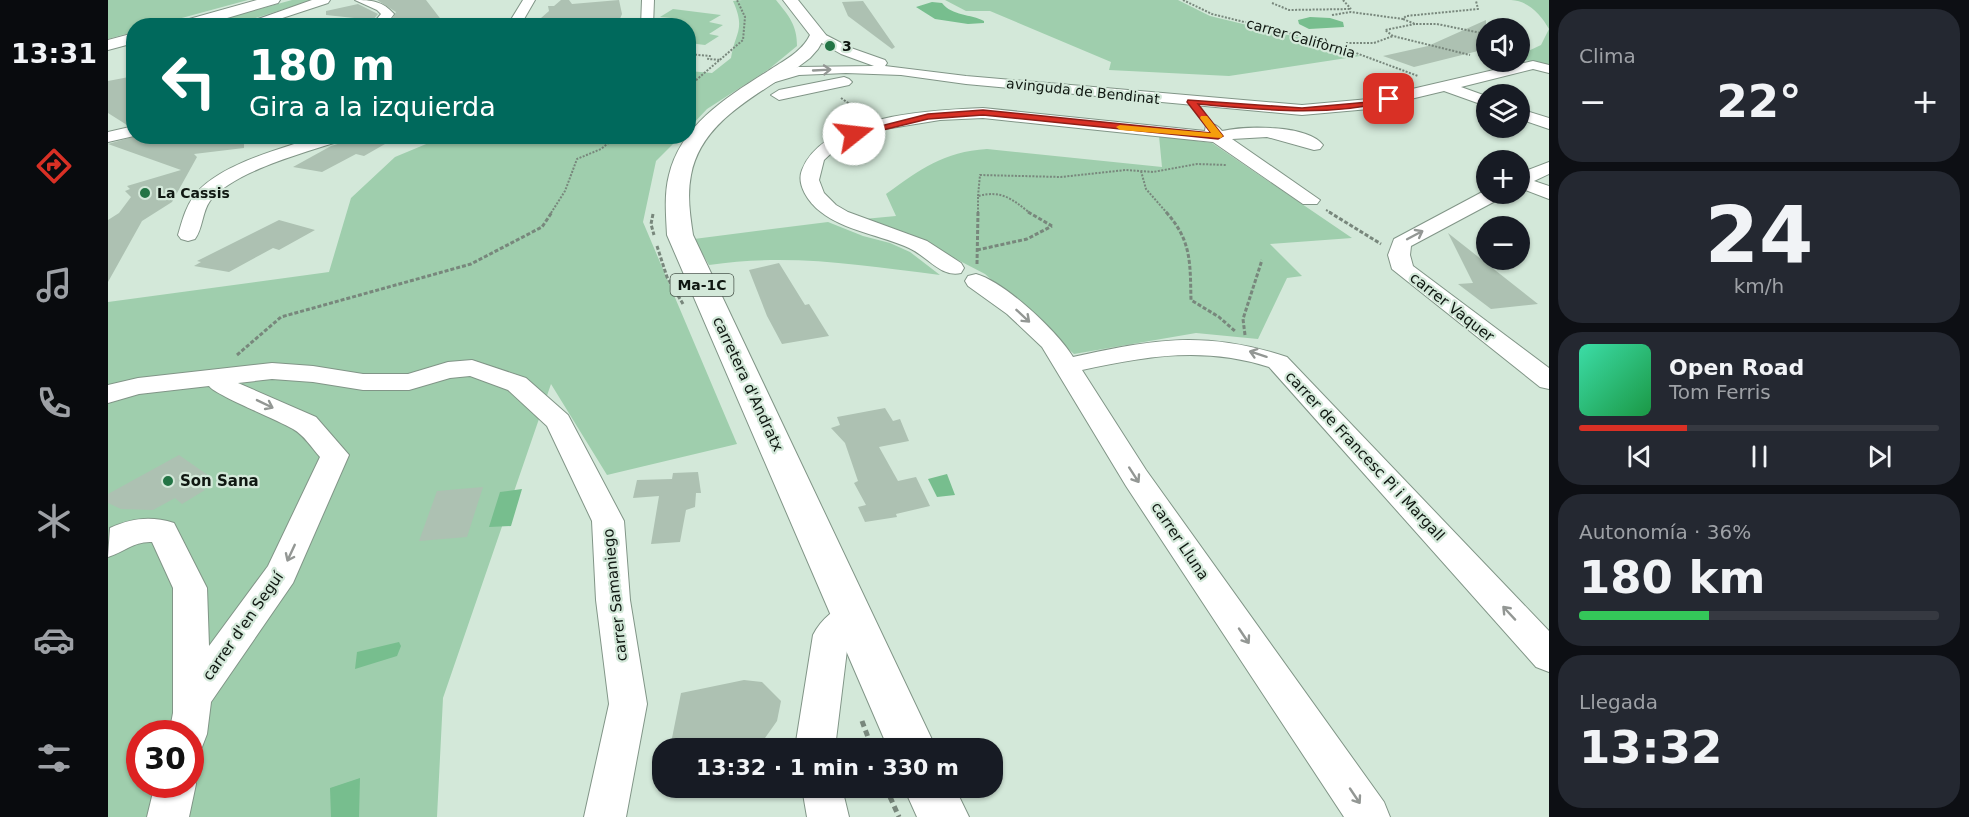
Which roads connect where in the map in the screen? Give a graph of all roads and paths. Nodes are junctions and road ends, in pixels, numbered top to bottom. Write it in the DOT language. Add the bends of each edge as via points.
graph roads {
  1 [pos="273,0"];
  2 [pos="324,0"];
  3 [pos="361,0"];
  4 [pos="529,0"];
  5 [pos="648,0"];
  6 [pos="737,0"];
  7 [pos="790,0"];
  8 [pos="1183,0"];
  9 [pos="1343,0"];
  10 [pos="1476,1"];
  11 [pos="1272,3"];
  12 [pos="1351,9"];
  13 [pos="1351,12"];
  14 [pos="1332,15"];
  15 [pos="209,18"];
  16 [pos="269,18"];
  17 [pos="384,18"];
  18 [pos="518,18"];
  19 [pos="647,18"];
  20 [pos="1403,19"];
  21 [pos="1415,24"];
  22 [pos="1476,32"];
  23 [pos="1393,36"];
  24 [pos="126,40"];
  25 [pos="814,42"];
  26 [pos="1346,43"];
  27 [pos="108,45"];
  28 [pos="696,55"];
  29 [pos="1470,55"];
  30 [pos="721,60"];
  31 [pos="1549,69"];
  32 [pos="901,71"];
  33 [pos="696,80"];
  34 [pos="1445,86"];
  35 [pos="826,87"];
  36 [pos="772,88"];
  37 [pos="1476,97"];
  38 [pos="1191,102"];
  39 [pos="1530,117"];
  40 [pos="1549,124"];
  41 [pos="880,126"];
  42 [pos="126,132"];
  43 [pos="1218,136"];
  44 [pos="108,137"];
  45 [pos="696,139"];
  46 [pos="315,144"];
  47 [pos="607,144"];
  48 [pos="692,144"];
  49 [pos="1314,145"];
  50 [pos="1261,166"];
  51 [pos="1549,167"];
  52 [pos="1141,171"];
  53 [pos="1530,176"];
  54 [pos="1530,185"];
  55 [pos="1549,194"];
  56 [pos="978,196"];
  57 [pos="1311,200"];
  58 [pos="1476,203"];
  59 [pos="188,235"];
  60 [pos="1399,255"];
  61 [pos="1262,260"];
  62 [pos="969,266"];
  63 [pos="1246,340"];
  64 [pos="1066,366"];
  65 [pos="216,377"];
  66 [pos="1549,381"];
  67 [pos="108,394"];
  68 [pos="113,534"];
  69 [pos="853,616"];
  70 [pos="1549,656"];
  71 [pos="190,716"];
  72 [pos="816,738"];
  73 [pos="908,738"];
  74 [pos="173,798"];
  75 [pos="824,798"];
  76 [pos="890,798"];
  77 [pos="934,798"];
  78 [pos="168,817"];
  79 [pos="605,817"];
  80 [pos="828,817"];
  81 [pos="899,817"];
  82 [pos="943,817"];
  83 [pos="1369,817"];
  1 -- 15 [label="main road"];
  2 -- 16 [label="street"];
  3 -- 17 [label="street" via="381,7 388,14"];
  4 -- 18 [label="street"];
  5 -- 19 [label="street"];
  6 -- 30 [label="path" via="745,17 743,40"];
  7 -- 25 [label="main road"];
  8 -- 34 [label="path, carrer Califòrnia" via="1212,14 1329,43"];
  9 -- 12 [label="path"];
  10 -- 20 [label="path" via="1478,9"];
  11 -- 12 [label="path" via="1289,10"];
  12 -- 13 [label="path"];
  13 -- 14 [label="path"];
  13 -- 20 [label="path"];
  20 -- 21 [label="path"];
  21 -- 22 [label="path"];
  21 -- 23 [label="path" via="1385,30"];
  23 -- 26 [label="path" via="1374,43"];
  23 -- 29 [label="path"];
  24 -- 27 [label="main road"];
  25 -- 32 [label="street, avinguda de Bendinat"];
  25 -- 36 [label="main road, carretera d'Andratx / Ma-1C"];
  28 -- 30 [label="path"];
  30 -- 33 [label="path"];
  31 -- 34 [label="street, avinguda de Bendinat" via="1533,65"];
  32 -- 35 [label="street, avinguda de Bendinat"];
  36 -- 32 [label="street, avinguda de Bendinat, one-way" via="798,72"];
  32 -- 38 [label="street, avinguda de Bendinat"];
  34 -- 37 [label="street"];
  34 -- 38 [label="street, avinguda de Bendinat" via="1369,104 1302,110"];
  35 -- 36 [label="street, avinguda de Bendinat"];
  35 -- 41 [label="path"];
  36 -- 45 [label="main road, carretera d'Andratx / Ma-1C" via="711,120"];
  38 -- 43 [label="street"];
  39 -- 40 [label="street"];
  41 -- 43 [label="street, carrer Lluna" via="928,116 983,113"];
  41 -- 62 [label="street, carrer Lluna" via="833,143 818,153 810,165 808,179 814,192 834,213"];
  42 -- 44 [label="street"];
  43 -- 49 [label="street" via="1253,130 1292,136"];
  43 -- 50 [label="street"];
  46 -- 59 [label="street" via="240,171 215,185 202,198"];
  47 -- 65 [label="path" via="577,159 565,191 542,227 471,264 281,317"];
  48 -- 69 [label="main road, carretera d'Andratx / Ma-1C" via="679,179 680,235"];
  50 -- 52 [label="path" via="1197,164"];
  50 -- 57 [label="street"];
  51 -- 53 [label="street"];
  52 -- 56 [label="path" via="1061,177 980,175"];
  52 -- 63 [label="path" via="1146,189 1173,220 1189,250 1191,300"];
  54 -- 55 [label="street"];
  56 -- 62 [label="path"];
  56 -- 62 [label="path" via="993,191 1011,196 1052,226"];
  57 -- 60 [label="path"];
  60 -- 58 [label="street, carrer Vaquer, one-way" via="1401,243"];
  60 -- 66 [label="street, carrer Vaquer" via="1403,269"];
  61 -- 63 [label="path" via="1244,319"];
  62 -- 64 [label="street, carrer Lluna, one-way" via="1052,343"];
  70 -- 64 [label="street, carrer de Francesc Pi i Margall, one-way" via="1278,362 1254,352 1218,346 1155,347"];
  64 -- 83 [label="street, carrer Lluna, one-way" via="1136,478"];
  65 -- 67 [label="street, carrer Samaniego" via="138,386"];
  65 -- 71 [label="street, carrer d'en Seguí, one-way" via="222,386 306,424 335,455 281,574"];
  65 -- 79 [label="street, carrer Samaniego" via="272,371 363,382 409,382 448,370 472,368 517,384 558,421 608,521 613,600 628,704"];
  68 -- 71 [label="street" via="146,528 162,532 190,588"];
  69 -- 72 [label="street" via="831,635"];
  69 -- 73 [label="main road, carretera d'Andratx / Ma-1C"];
  74 -- 78 [label="street"];
  75 -- 80 [label="street"];
  76 -- 81 [label="path"];
  77 -- 82 [label="main road"];
}
